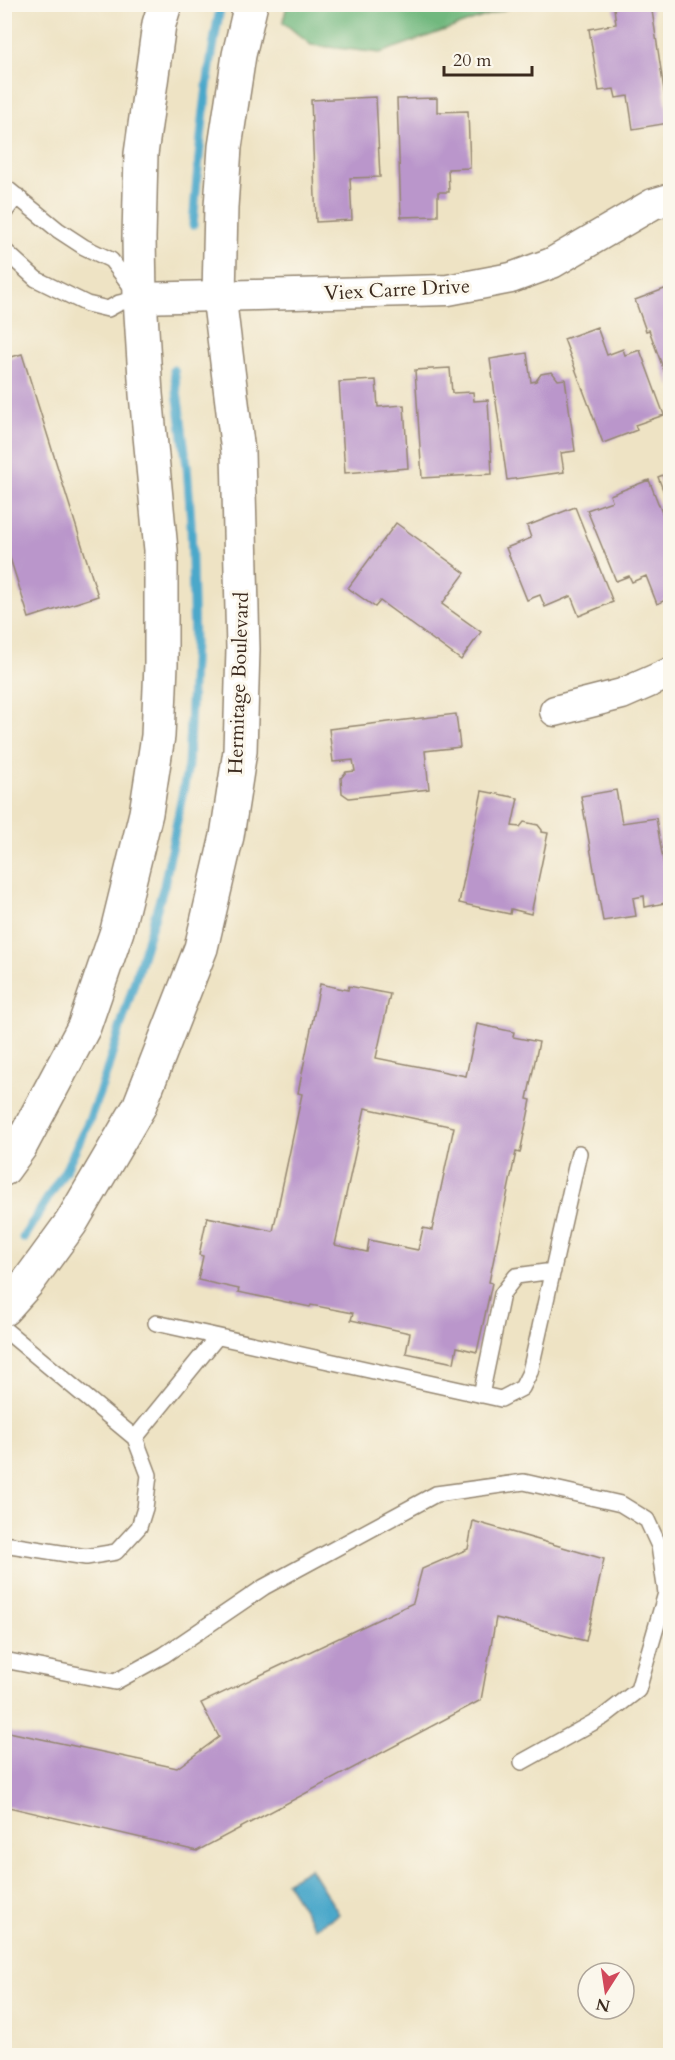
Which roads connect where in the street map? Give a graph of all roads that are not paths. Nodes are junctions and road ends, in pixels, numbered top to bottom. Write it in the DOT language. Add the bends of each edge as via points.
graph roads {
  1 [pos="165,4"];
  2 [pos="251,4"];
  3 [pos="4,186"];
  4 [pos="17,196"];
  5 [pos="670,199"];
  6 [pos="4,213"];
  7 [pos="4,250"];
  8 [pos="219,296"];
  9 [pos="140,298"];
  10 [pos="670,673"];
  11 [pos="555,711"];
  12 [pos="579,1153"];
  13 [pos="4,1170"];
  14 [pos="553,1271"];
  15 [pos="4,1309"];
  16 [pos="156,1323"];
  17 [pos="4,1329"];
  18 [pos="217,1337"];
  19 [pos="481,1395"];
  20 [pos="135,1438"];
  21 [pos="4,1544"];
  22 [pos="663,1627"];
  23 [pos="4,1660"];
  24 [pos="522,1762"];
  1 -- 9 [label="street" via="141,154"];
  2 -- 8 [label="street, Hermitage Boulevard" via="225,147"];
  3 -- 4 [label="lane"];
  4 -- 6 [label="lane"];
  4 -- 9 [label="lane" via="58,230 111,260"];
  5 -- 8 [label="street, Viex Carre Drive" via="653,204 552,263 511,278 448,290"];
  7 -- 9 [label="lane" via="36,279 87,304 108,309"];
  8 -- 9 [label="street, Viex Carre Drive"];
  8 -- 15 [label="street, Hermitage Boulevard" via="238,452 243,649 240,751 227,836 201,948 139,1107 71,1223"];
  9 -- 13 [label="street" via="161,550 158,736 146,813 117,931 84,1027"];
  10 -- 11 [label="street" via="622,693"];
  12 -- 14 [label="lane"];
  14 -- 19 [label="lane" via="516,1276 507,1285"];
  14 -- 19 [label="lane" via="530,1372 522,1388 501,1399"];
  16 -- 18 [label="lane"];
  17 -- 20 [label="lane"];
  18 -- 19 [label="lane"];
  18 -- 20 [label="lane"];
  20 -- 21 [label="lane" via="149,1475 145,1508 140,1527 116,1552 86,1557"];
  22 -- 23 [label="lane" via="666,1593 659,1546 647,1520 621,1504 524,1482 436,1494 264,1587 164,1655 115,1682"];
  22 -- 24 [label="lane" via="638,1690 603,1717"];
}
